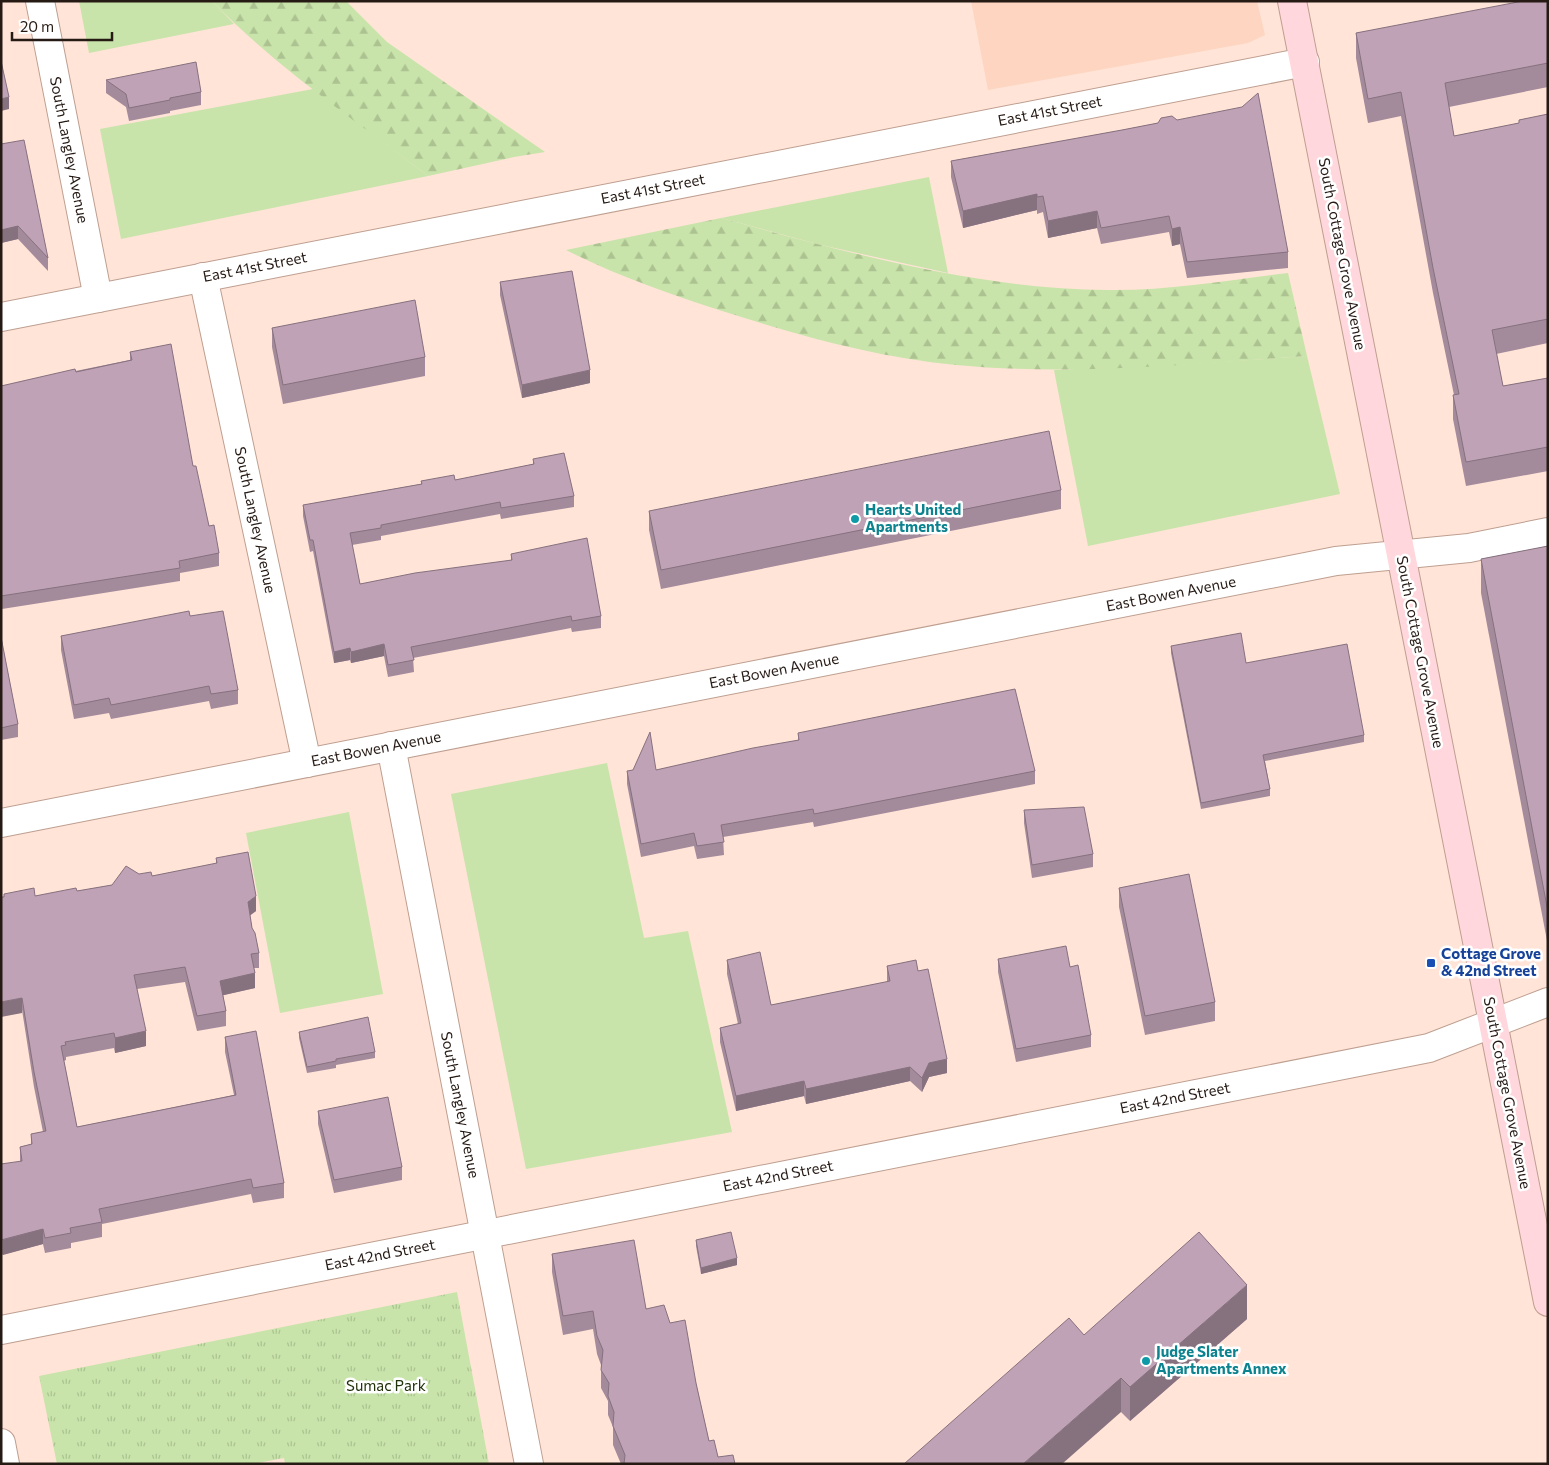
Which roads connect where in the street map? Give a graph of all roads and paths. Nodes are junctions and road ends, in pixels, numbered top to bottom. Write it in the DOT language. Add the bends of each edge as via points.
graph roads {
  1 [pos="40,1"];
  2 [pos="1292,1"];
  3 [pos="1305,62"];
  4 [pos="203,278"];
  5 [pos="98,298"];
  6 [pos="1,317"];
  7 [pos="1548,532"];
  8 [pos="1401,554"];
  9 [pos="391,746"];
  10 [pos="307,763"];
  11 [pos="1,823"];
  12 [pos="1548,1002"];
  13 [pos="1493,1024"];
  14 [pos="485,1234"];
  15 [pos="1548,1302"];
  16 [pos="1,1330"];
  17 [pos="1,1443"];
  18 [pos="5,1464"];
  19 [pos="530,1464"];
  1 -- 5 [label="street, South Langley Avenue"];
  2 -- 3 [label="main road, South Cottage Grove Avenue"];
  3 -- 4 [label="street, East 41st Street"];
  3 -- 8 [label="main road, South Cottage Grove Avenue"];
  4 -- 5 [label="street, East 41st Street"];
  4 -- 10 [label="street, South Langley Avenue"];
  5 -- 6 [label="street, East 41st Street"];
  7 -- 8 [label="street, East Bowen Avenue" via="1469,548"];
  8 -- 9 [label="street, East Bowen Avenue" via="1336,561"];
  8 -- 13 [label="main road, South Cottage Grove Avenue"];
  9 -- 10 [label="street, East Bowen Avenue"];
  9 -- 14 [label="street, South Langley Avenue"];
  10 -- 11 [label="street, East Bowen Avenue"];
  12 -- 13 [label="street, East 42nd Street"];
  13 -- 14 [label="street, East 42nd Street" via="1429,1048"];
  13 -- 15 [label="main road, South Cottage Grove Avenue"];
  14 -- 16 [label="street, East 42nd Street"];
  14 -- 19 [label="street, South Langley Avenue"];
  17 -- 18 [label="street"];
}
